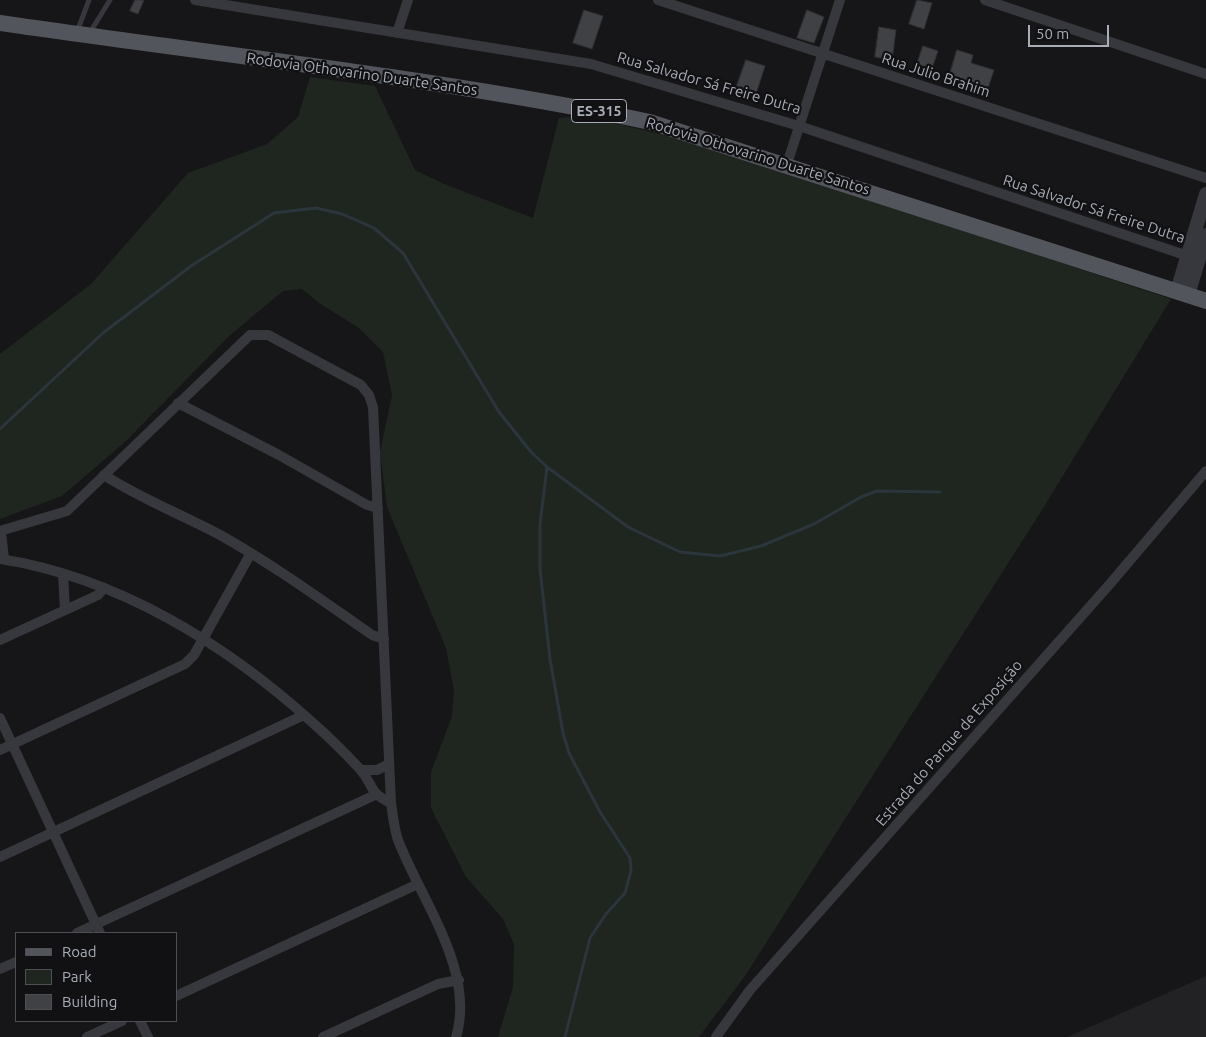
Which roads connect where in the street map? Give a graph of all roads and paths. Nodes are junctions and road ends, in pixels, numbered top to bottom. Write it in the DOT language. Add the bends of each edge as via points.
graph roads {
  1 [pos="89,0"];
  2 [pos="110,0"];
  3 [pos="195,0"];
  4 [pos="408,0"];
  5 [pos="658,0"];
  6 [pos="840,0"];
  7 [pos="985,0"];
  8 [pos="0,24"];
  9 [pos="397,33"];
  10 [pos="82,35"];
  11 [pos="822,54"];
  12 [pos="1206,74"];
  13 [pos="799,126"];
  14 [pos="787,164"];
  15 [pos="1206,178"];
  16 [pos="1206,194"];
  17 [pos="1206,235"];
  18 [pos="1193,257"];
  19 [pos="1182,293"];
  20 [pos="1206,301"];
  21 [pos="178,403"];
  22 [pos="1206,471"];
  23 [pos="104,475"];
  24 [pos="378,508"];
  25 [pos="1,531"];
  26 [pos="251,553"];
  27 [pos="2,559"];
  28 [pos="63,574"];
  29 [pos="103,589"];
  30 [pos="65,610"];
  31 [pos="202,638"];
  32 [pos="384,639"];
  33 [pos="0,640"];
  34 [pos="304,714"];
  35 [pos="0,718"];
  36 [pos="12,745"];
  37 [pos="0,750"];
  38 [pos="389,764"];
  39 [pos="361,770"];
  40 [pos="375,795"];
  41 [pos="391,803"];
  42 [pos="53,832"];
  43 [pos="0,857"];
  44 [pos="418,884"];
  45 [pos="98,929"];
  46 [pos="83,932"];
  47 [pos="15,962"];
  48 [pos="0,969"];
  49 [pos="459,980"];
  50 [pos="178,995"];
  51 [pos="120,1022"];
  52 [pos="140,1022"];
  53 [pos="87,1037"];
  54 [pos="148,1037"];
  55 [pos="323,1037"];
  56 [pos="456,1037"];
  57 [pos="716,1037"];
  1 -- 10 [label="lane"];
  2 -- 10 [label="lane"];
  3 -- 9 [label="street, Rua Salvador Sá Freire Dutra"];
  4 -- 9 [label="street"];
  5 -- 11 [label="street, Rua Julio Brahim"];
  6 -- 11 [label="street"];
  7 -- 12 [label="street"];
  8 -- 10 [label="main road, Rodovia Othovarino Duarte Santos / ES-315"];
  9 -- 13 [label="street, Rua Salvador Sá Freire Dutra" via="591,64"];
  10 -- 14 [label="main road, Rodovia Othovarino Duarte Santos / ES-315" via="561,103 650,122"];
  11 -- 13 [label="street"];
  11 -- 15 [label="street, Rua Julio Brahim"];
  13 -- 14 [label="street"];
  13 -- 18 [label="street, Rua Salvador Sá Freire Dutra"];
  14 -- 19 [label="main road, Rodovia Othovarino Duarte Santos / ES-315"];
  16 -- 18 [label="street"];
  17 -- 18 [label="street"];
  18 -- 19 [label="street"];
  19 -- 20 [label="main road, Rodovia Othovarino Duarte Santos / ES-315"];
  21 -- 23 [label="street"];
  21 -- 24 [label="street"];
  21 -- 24 [label="street" via="245,338 256,334 268,335 362,385 369,395 373,407"];
  22 -- 57 [label="street, Estrada do Parque de Exposição" via="750,990"];
  23 -- 25 [label="street" via="67,511"];
  23 -- 26 [label="street"];
  24 -- 32 [label="street"];
  25 -- 27 [label="street"];
  26 -- 31 [label="street"];
  26 -- 32 [label="street" via="372,636"];
  27 -- 28 [label="street"];
  28 -- 29 [label="street"];
  28 -- 30 [label="street"];
  29 -- 30 [label="street" via="98,595"];
  29 -- 31 [label="street" via="148,608"];
  30 -- 33 [label="street"];
  31 -- 34 [label="street"];
  31 -- 36 [label="street" via="194,655 185,664"];
  32 -- 38 [label="street"];
  34 -- 39 [label="street"];
  34 -- 42 [label="street"];
  35 -- 36 [label="street"];
  36 -- 37 [label="street"];
  36 -- 42 [label="street"];
  38 -- 39 [label="street" via="377,770"];
  38 -- 41 [label="street"];
  39 -- 40 [label="street"];
  40 -- 41 [label="street"];
  40 -- 45 [label="street"];
  41 -- 44 [label="street" via="398,840"];
  42 -- 43 [label="street"];
  42 -- 45 [label="street"];
  44 -- 49 [label="street"];
  44 -- 50 [label="street"];
  45 -- 46 [label="street"];
  47 -- 48 [label="street"];
  49 -- 55 [label="street" via="438,984"];
  49 -- 56 [label="street" via="461,1007"];
  51 -- 53 [label="street"];
  52 -- 54 [label="street"];
}
